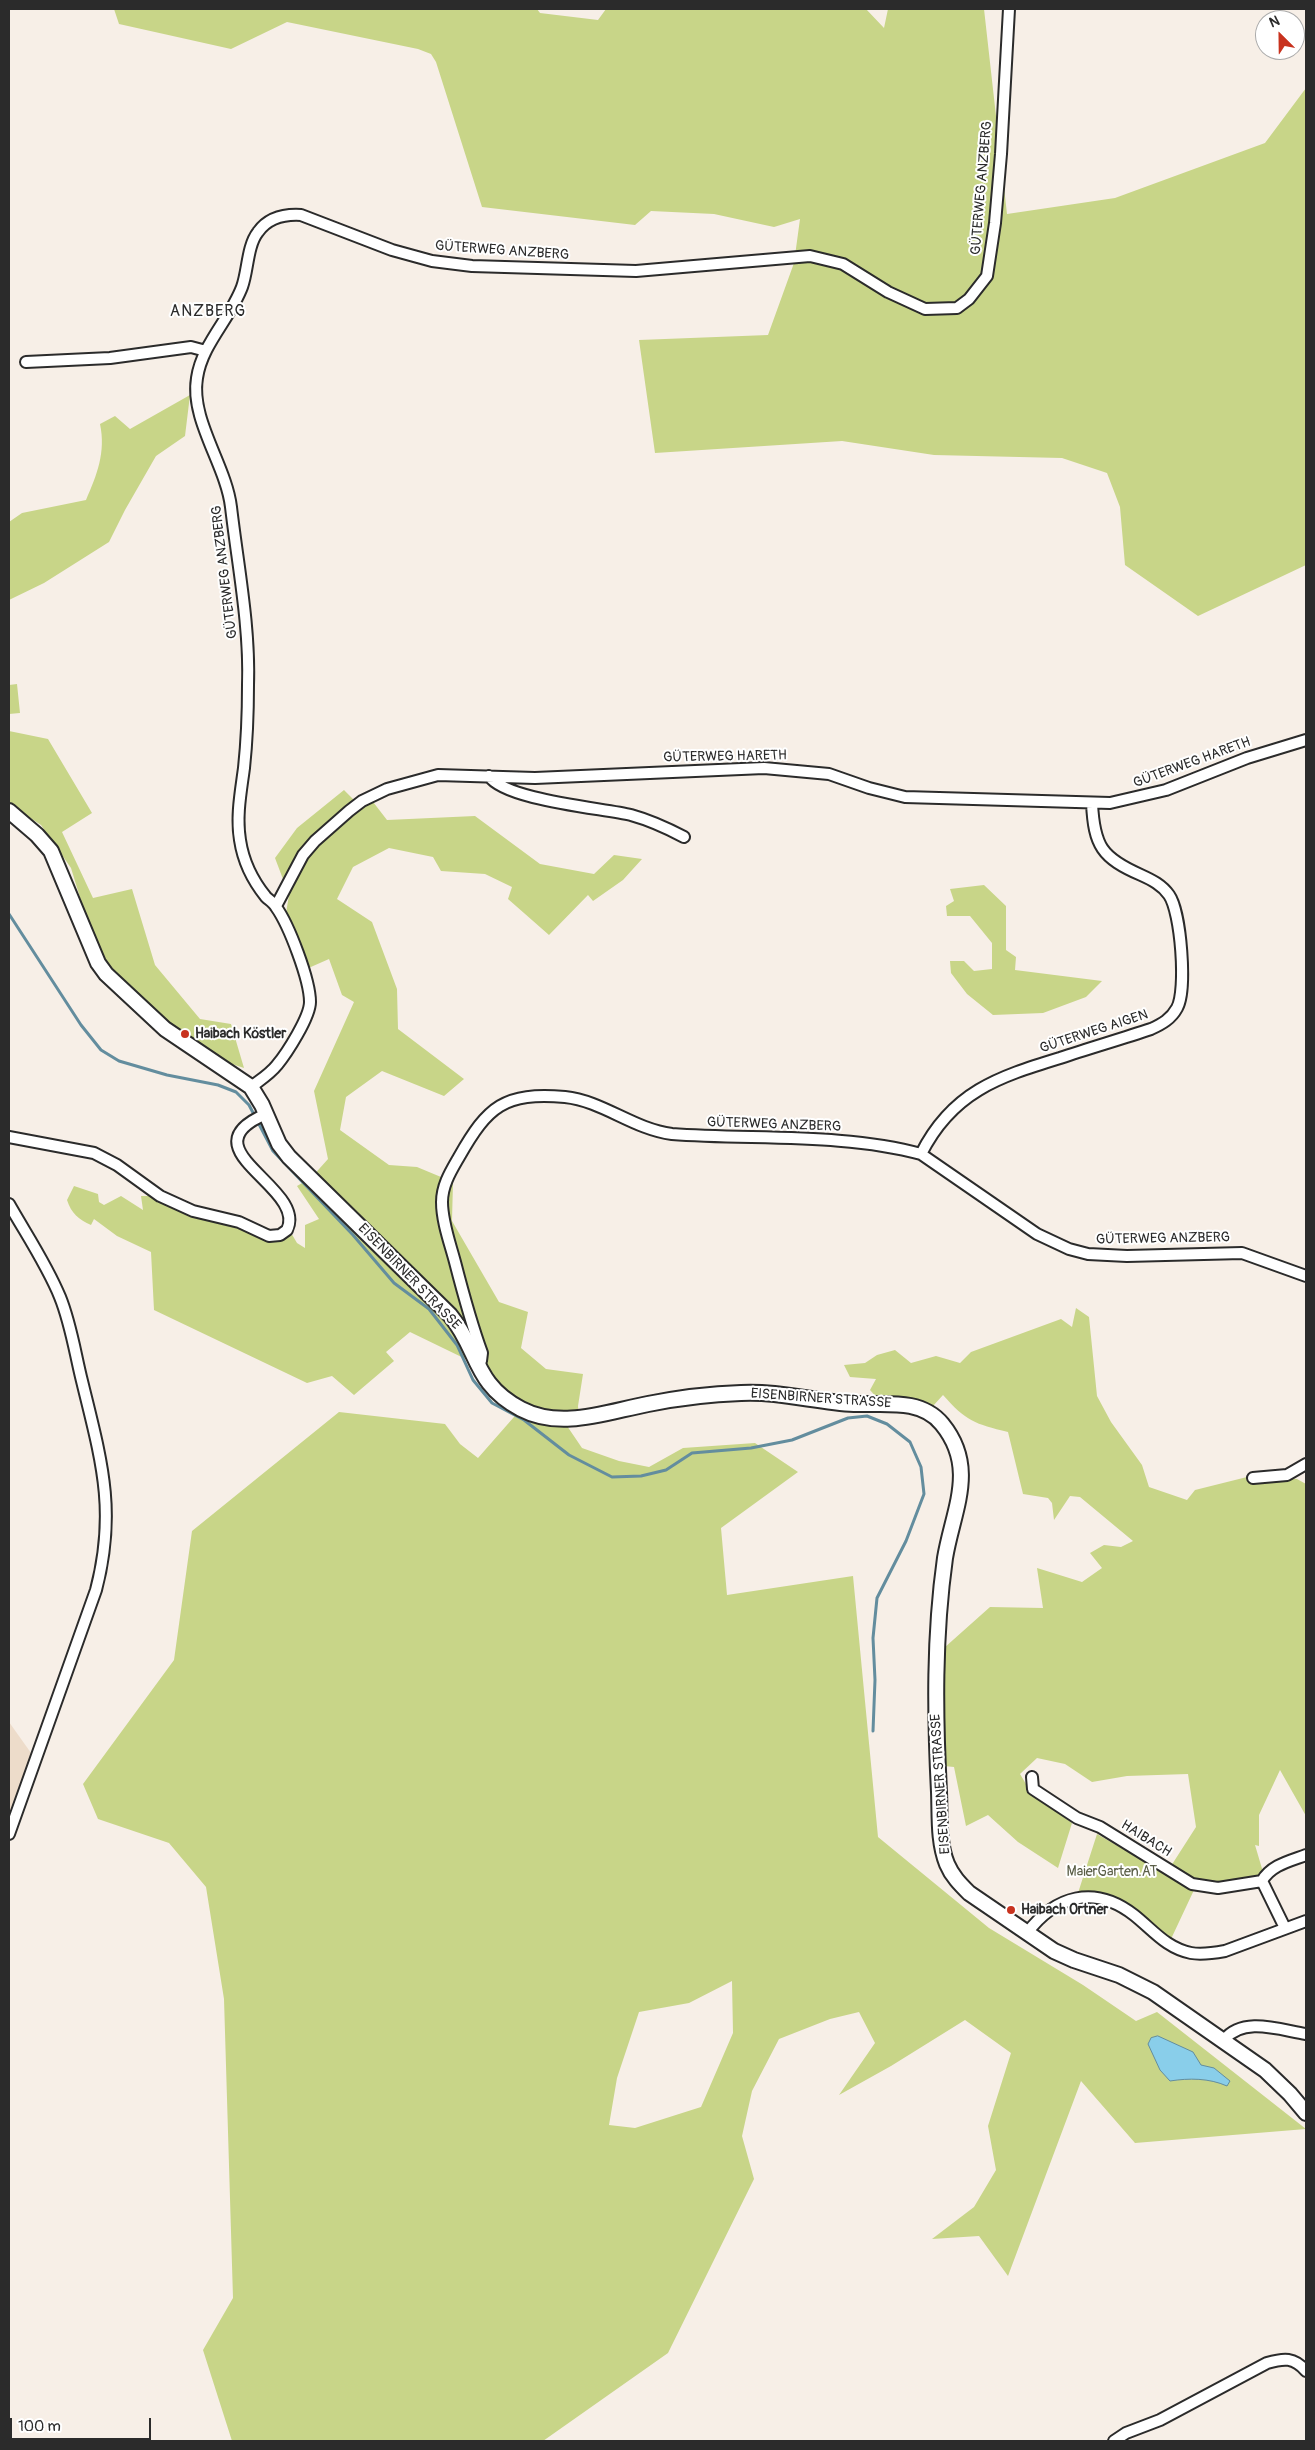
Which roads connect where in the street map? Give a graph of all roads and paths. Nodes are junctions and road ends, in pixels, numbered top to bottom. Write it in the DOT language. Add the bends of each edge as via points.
graph roads {
  1 [pos="1009,9"];
  2 [pos="206,351"];
  3 [pos="26,362"];
  4 [pos="1306,740"];
  5 [pos="489,776"];
  6 [pos="1092,803"];
  7 [pos="9,811"];
  8 [pos="684,837"];
  9 [pos="276,906"];
  10 [pos="251,1087"];
  11 [pos="259,1117"];
  12 [pos="9,1136"];
  13 [pos="921,1154"];
  14 [pos="9,1204"];
  15 [pos="1306,1276"];
  16 [pos="476,1364"];
  17 [pos="1306,1464"];
  18 [pos="1253,1478"];
  19 [pos="1032,1777"];
  20 [pos="9,1834"];
  21 [pos="1306,1855"];
  22 [pos="1262,1881"];
  23 [pos="1306,1921"];
  24 [pos="1286,1928"];
  25 [pos="1027,1934"];
  26 [pos="1306,2034"];
  27 [pos="1224,2040"];
  28 [pos="1306,2113"];
  29 [pos="1306,2371"];
  30 [pos="1114,2441"];
  1 -- 2 [label="street, GÜTERWEG ANZBERG" via="1001,154 986,276 957,308 925,309 888,292 843,264 810,256 636,271 472,266 432,262 392,250 314,218 286,214 270,220 257,232 236,300"];
  2 -- 3 [label="street" via="191,347 110,358"];
  2 -- 9 [label="street, GÜTERWEG ANZBERG" via="197,378 198,405 228,486 246,624 248,704 239,814 240,840 252,874 265,896"];
  4 -- 6 [label="street, GÜTERWEG HARETH" via="1247,758 1158,792 1124,801"];
  5 -- 6 [label="street, GÜTERWEG HARETH" via="573,777 764,768 830,774 905,797"];
  5 -- 8 [label="street" via="497,784 517,792 641,818"];
  5 -- 9 [label="street, GÜTERWEG HARETH" via="438,775 401,784 362,801 303,855"];
  6 -- 13 [label="street, GÜTERWEG AIGEN" via="1095,832 1106,856 1155,881 1173,901 1178,920 1182,974 1178,1007 1170,1018 1151,1029 988,1083 954,1110"];
  7 -- 10 [label="main road, EISENBIRNER STRASSE" via="50,851 98,963 106,974 165,1029"];
  9 -- 10 [label="street, GÜTERWEG ANZBERG" via="304,969 310,1009 277,1065"];
  10 -- 11 [label="main road, EISENBIRNER STRASSE"];
  11 -- 12 [label="street" via="239,1135 238,1148 245,1162 287,1206 289,1226 280,1235 262,1233 239,1222 207,1216 176,1205 94,1153"];
  11 -- 16 [label="main road, EISENBIRNER STRASSE" via="289,1156 454,1320 465,1336"];
  13 -- 15 [label="street, GÜTERWEG ANZBERG" via="1037,1234 1069,1249 1118,1256 1242,1253"];
  13 -- 16 [label="street, GÜTERWEG ANZBERG" via="871,1144 657,1132 568,1097 518,1099 503,1104 487,1114 450,1173 443,1191 448,1236 482,1353 481,1361"];
  14 -- 20 [label="street" via="54,1284 66,1316 102,1466 107,1523 105,1553 96,1590"];
  16 -- 25 [label="main road, EISENBIRNER STRASSE" via="485,1379 514,1405 533,1414 563,1419 672,1400 758,1393 837,1403 905,1405 926,1410 941,1422 954,1444 962,1472 945,1559 935,1686 943,1851 960,1884"];
  17 -- 18 [label="street" via="1287,1475"];
  19 -- 22 [label="street, HAIBACH" via="1033,1789 1076,1818 1100,1827 1192,1884 1218,1888"];
  21 -- 22 [label="street" via="1273,1868"];
  22 -- 24 [label="street"];
  23 -- 24 [label="street"];
  24 -- 25 [label="street" via="1225,1951 1191,1953 1158,1938 1125,1909 1096,1898 1079,1897 1047,1911"];
  25 -- 27 [label="main road, EISENBIRNER STRASSE" via="1074,1960 1138,1983"];
  26 -- 27 [label="street" via="1248,2026 1236,2029"];
  27 -- 28 [label="main road, EISENBIRNER STRASSE" via="1265,2070"];
  29 -- 30 [label="street" via="1293,2360 1283,2359 1267,2364"];
}
